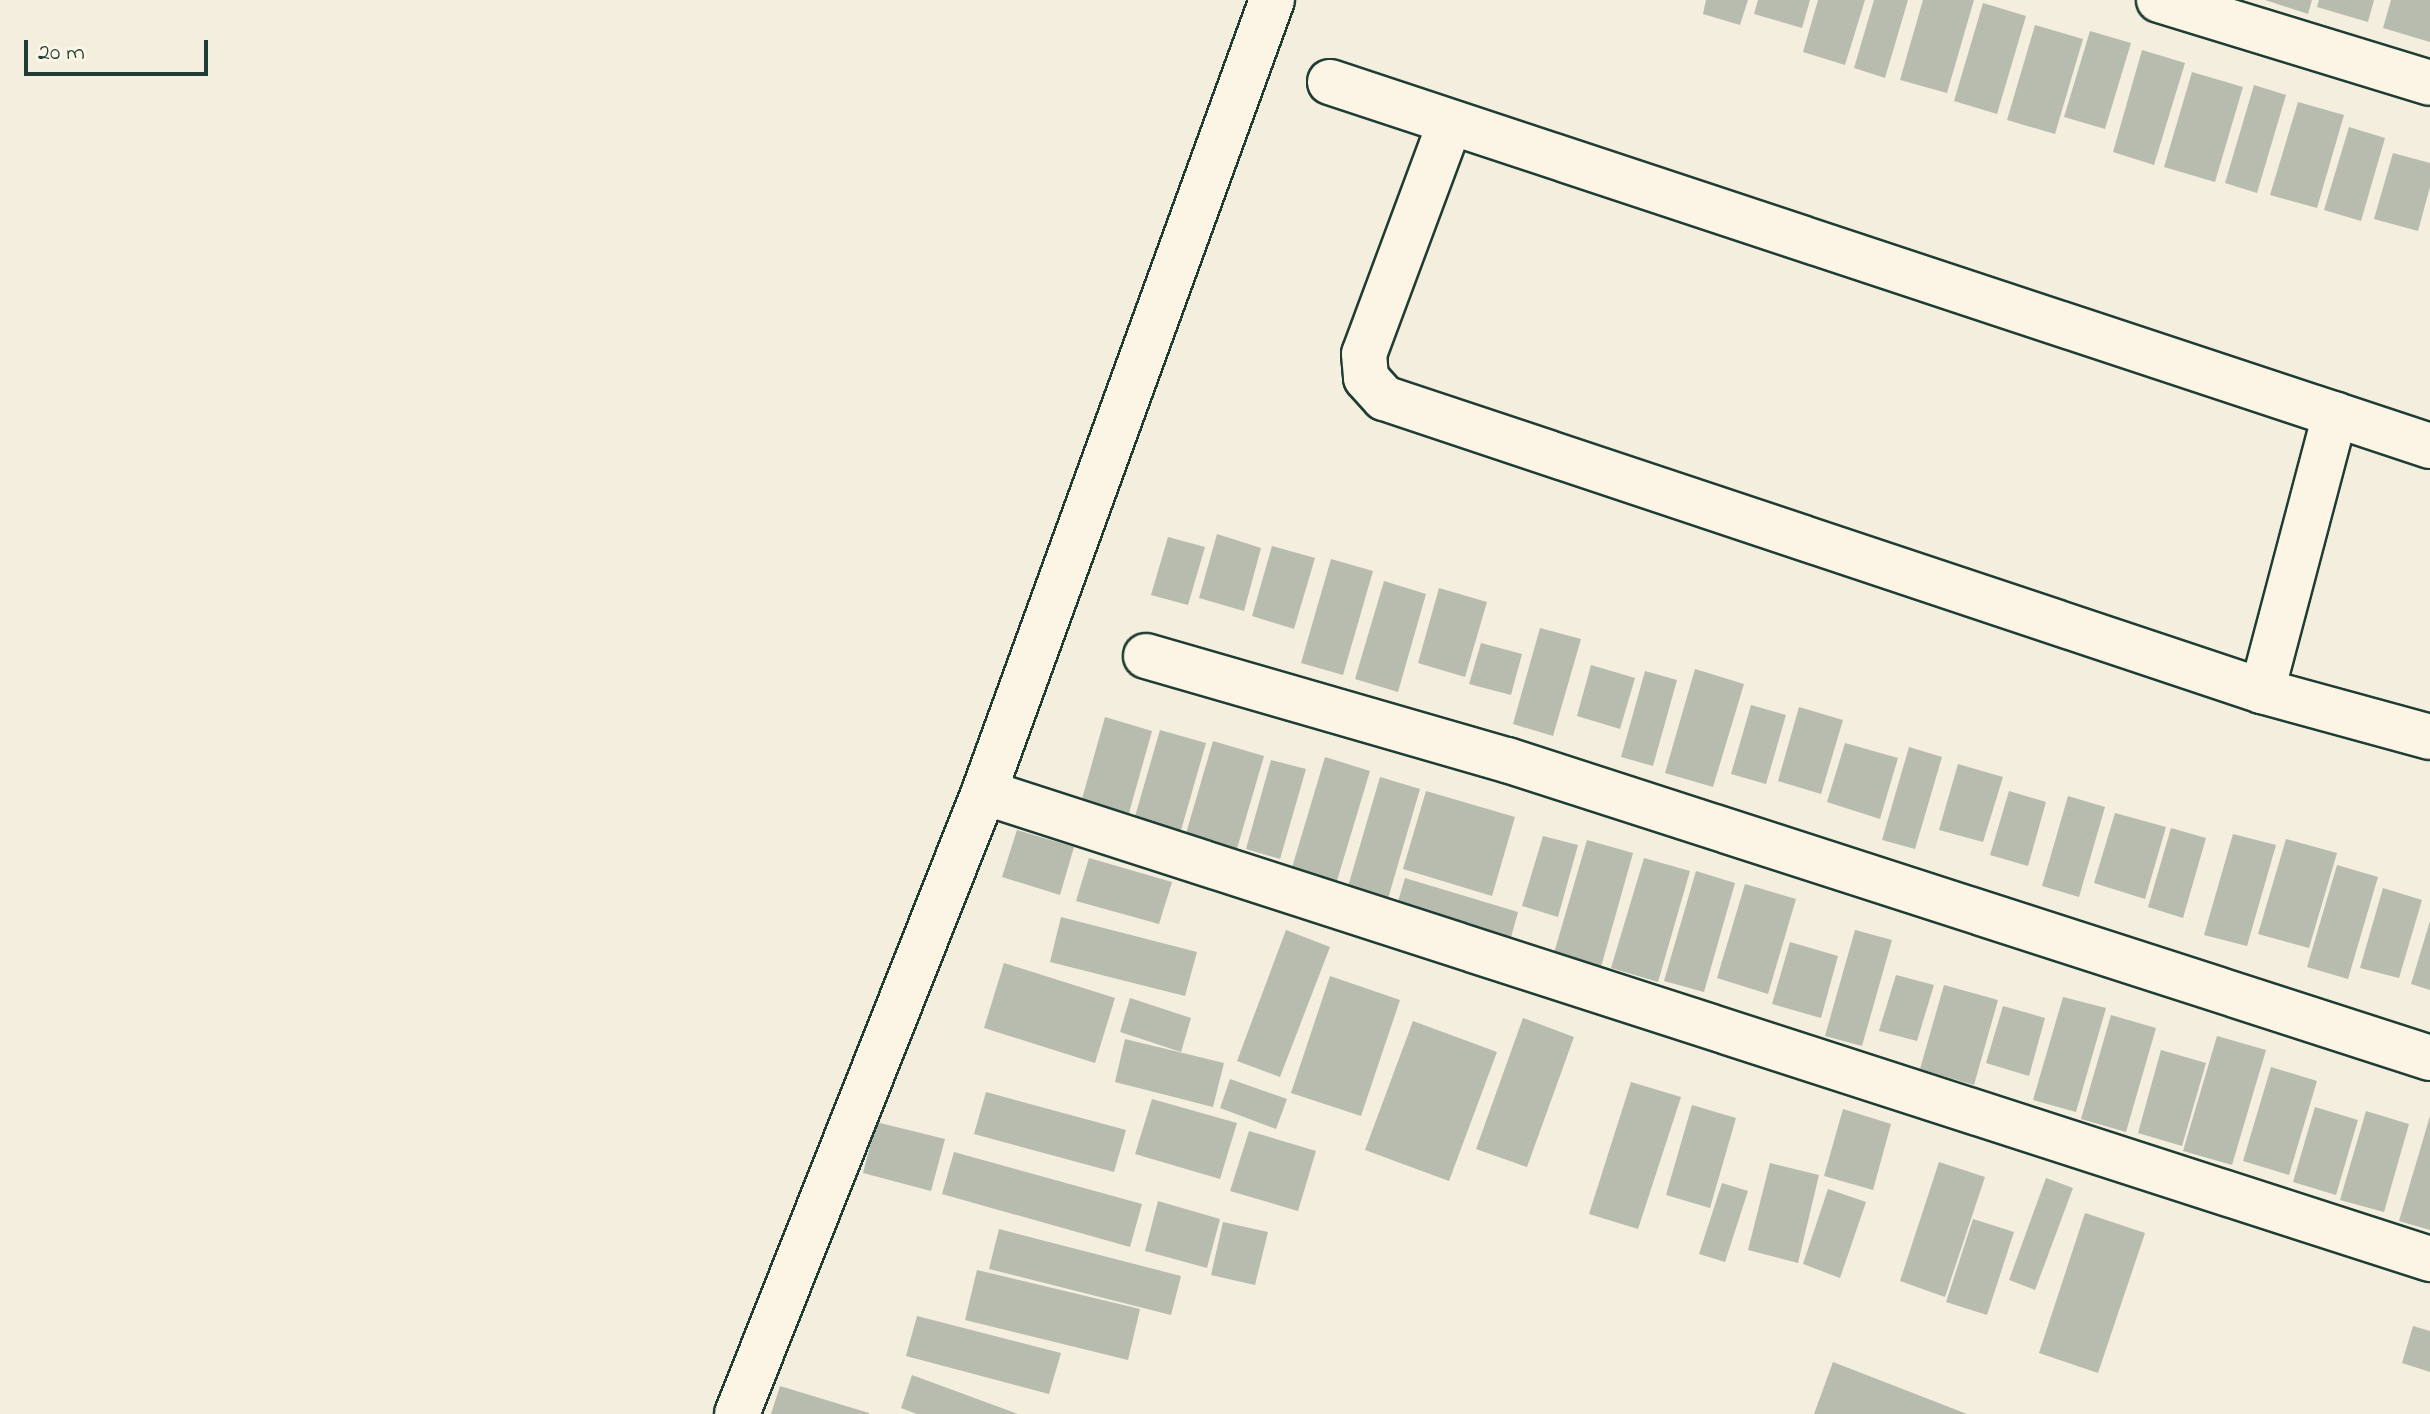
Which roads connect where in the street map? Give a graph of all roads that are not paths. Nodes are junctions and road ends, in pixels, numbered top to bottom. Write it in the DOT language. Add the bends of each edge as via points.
graph roads {
  1 [pos="1272,0"];
  2 [pos="2159,0"];
  3 [pos="1330,82"];
  4 [pos="2430,83"];
  5 [pos="1450,123"];
  6 [pos="2335,414"];
  7 [pos="2430,446"];
  8 [pos="1146,656"];
  9 [pos="2262,691"];
  10 [pos="2430,737"];
  11 [pos="984,792"];
  12 [pos="2430,1058"];
  13 [pos="2430,1259"];
  14 [pos="737,1414"];
  1 -- 11 [label="street"];
  2 -- 4 [label="street"];
  3 -- 5 [label="street"];
  5 -- 6 [label="street"];
  5 -- 9 [label="street" via="1364,354 1366,378 1384,398"];
  6 -- 7 [label="street"];
  6 -- 9 [label="street"];
  8 -- 12 [label="street" via="1507,760"];
  9 -- 10 [label="street"];
  11 -- 13 [label="street"];
  11 -- 14 [label="street"];
}
